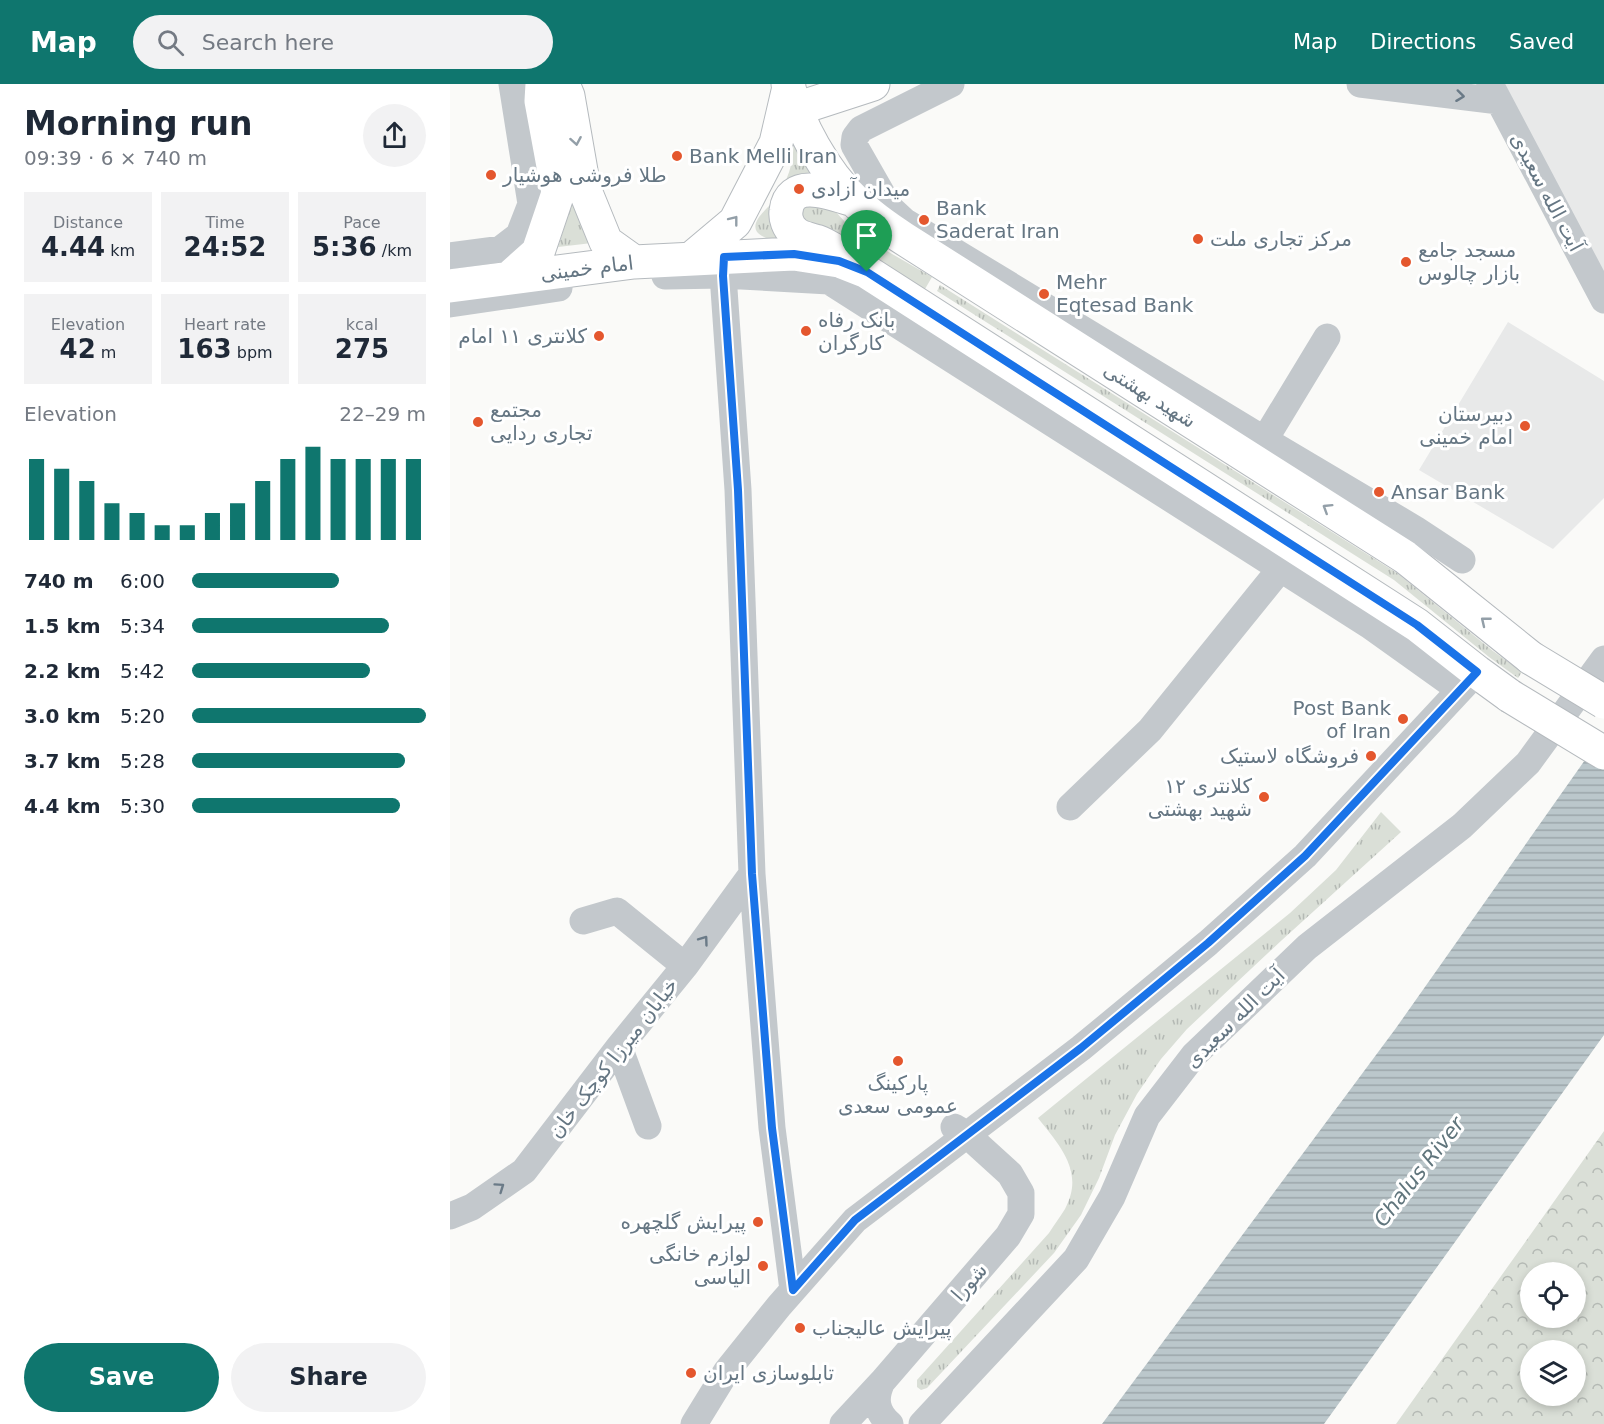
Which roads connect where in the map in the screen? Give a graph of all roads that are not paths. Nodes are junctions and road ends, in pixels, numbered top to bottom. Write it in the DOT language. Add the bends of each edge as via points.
graph roads {
  1 [pos="512,84"];
  2 [pos="528,84"];
  3 [pos="542,84"];
  4 [pos="563,84"];
  5 [pos="873,84"];
  6 [pos="951,84"];
  7 [pos="1360,84"];
  8 [pos="791,93"];
  9 [pos="1494,93"];
  10 [pos="853,200"];
  11 [pos="450,256"];
  12 [pos="691,259"];
  13 [pos="634,262"];
  14 [pos="724,266"];
  15 [pos="450,272"];
  16 [pos="867,272"];
  17 [pos="510,277"];
  18 [pos="450,286"];
  19 [pos="1604,300"];
  20 [pos="450,304"];
  21 [pos="1327,337"];
  22 [pos="1258,450"];
  23 [pos="1288,559"];
  24 [pos="1462,560"];
  25 [pos="1604,659"];
  26 [pos="1468,681"];
  27 [pos="1604,702"];
  28 [pos="1604,753"];
  29 [pos="1070,807"];
  30 [pos="752,874"];
  31 [pos="583,921"];
  32 [pos="685,966"];
  33 [pos="620,1047"];
  34 [pos="648,1126"];
  35 [pos="960,1131"];
  36 [pos="450,1216"];
  37 [pos="793,1290"];
  38 [pos="882,1382"];
  39 [pos="694,1424"];
  40 [pos="843,1424"];
  41 [pos="890,1424"];
  42 [pos="922,1424"];
  1 -- 11 [label="street" via="531,204 519,235 501,249"];
  2 -- 15 [label="street" via="548,189 529,245 505,264"];
  3 -- 17 [label="main road" via="541,101 558,192 538,252"];
  4 -- 13 [label="main road, one-way" via="584,188 606,242"];
  5 -- 8 [label="main road"];
  6 -- 22 [label="street" via="861,129 855,137 854,145 890,208 904,221"];
  7 -- 9 [label="street, one-way"];
  8 -- 10 [label="main road, شهید بهشتی" via="810,140"];
  12 -- 8 [label="main road, one-way" via="735,222 776,143"];
  9 -- 19 [label="street, آیت الله سعیدی"];
  10 -- 16 [label="main road" via="806,189 792,197 786,220 794,233 817,241"];
  10 -- 22 [label="main road, شهید بهشتی" via="903,238"];
  12 -- 13 [label="main road, امام خمینی"];
  12 -- 14 [label="main road, امام خمینی"];
  13 -- 17 [label="main road, امام خمینی"];
  14 -- 16 [label="main road" via="794,254 839,261"];
  14 -- 20 [label="street" via="688,275 621,279"];
  14 -- 23 [label="street" via="829,281"];
  14 -- 30 [label="street" via="738,490"];
  16 -- 23 [label="main road" via="1227,502"];
  17 -- 18 [label="main road, امام خمینی"];
  21 -- 22 [label="street"];
  22 -- 24 [label="street" via="1415,529"];
  27 -- 22 [label="main road, شهید بهشتی, one-way, bridge" via="1531,658 1405,558"];
  23 -- 26 [label="main road" via="1417,625"];
  23 -- 29 [label="street" via="1150,730"];
  25 -- 42 [label="street, آیت الله سعیدی" via="1528,763 1462,826 1307,947 1194,1055 1147,1116 1112,1197 1076,1259"];
  26 -- 28 [label="main road, bridge" via="1510,696"];
  26 -- 35 [label="street" via="1313,848 1208,943 1081,1048"];
  32 -- 30 [label="street, خیابان میرزا کوچک خان, one-way"];
  30 -- 37 [label="street" via="772,1128"];
  31 -- 32 [label="street" via="617,911"];
  32 -- 33 [label="street, خیابان میرزا کوچک خان"];
  33 -- 34 [label="street"];
  36 -- 33 [label="street, خیابان میرزا کوچک خان, one-way" via="472,1207 524,1171"];
  35 -- 37 [label="street" via="855,1220"];
  35 -- 38 [label="street, شورا" via="1010,1174 1021,1193 1021,1214 1008,1236"];
  37 -- 39 [label="street" via="726,1372"];
  38 -- 40 [label="street, شورا"];
  38 -- 41 [label="street" via="876,1400 882,1417"];
}
